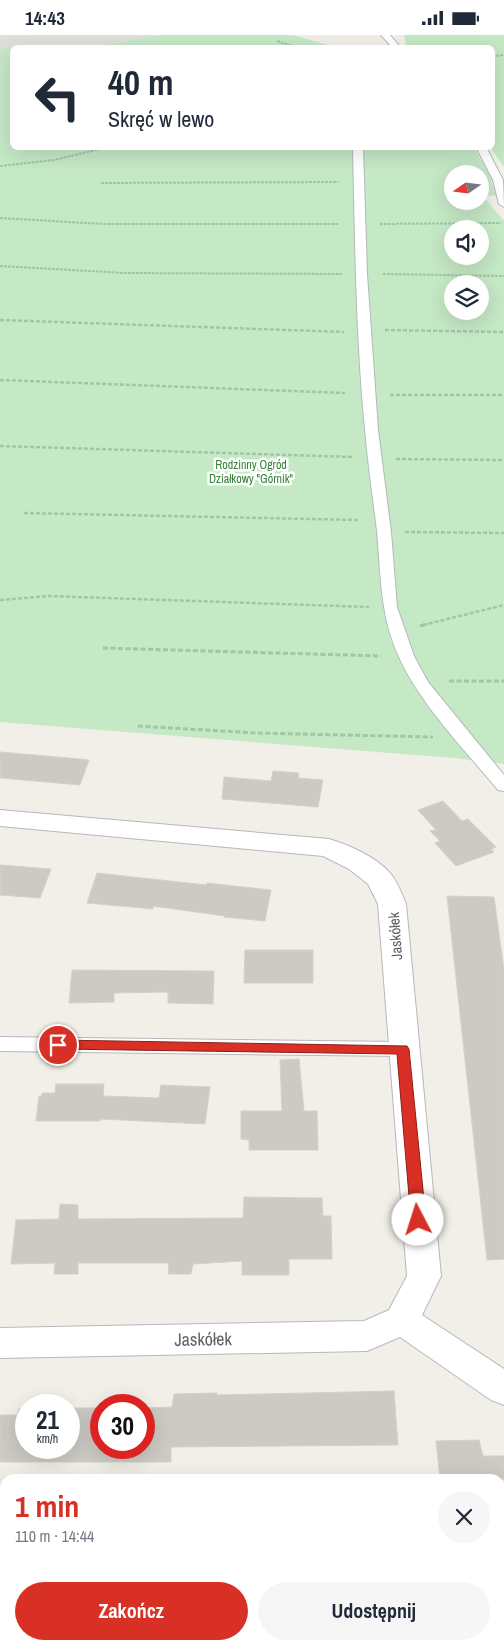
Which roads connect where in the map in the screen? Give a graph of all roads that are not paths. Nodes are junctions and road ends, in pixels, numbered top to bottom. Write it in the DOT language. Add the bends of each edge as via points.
graph roads {
  1 [pos="385,35"];
  2 [pos="394,45"];
  3 [pos="358,150"];
  4 [pos="483,150"];
  5 [pos="504,205"];
  6 [pos="504,786"];
  7 [pos="0,818"];
  8 [pos="0,1044"];
  9 [pos="403,1049"];
  10 [pos="402,1320"];
  11 [pos="0,1343"];
  12 [pos="504,1389"];
  1 -- 2 [label="lane"];
  3 -- 6 [label="lane" via="361,274 371,430 384,526 390,607 406,656 421,683"];
  4 -- 5 [label="lane" via="498,180"];
  7 -- 9 [label="street, Jaskółek" via="329,848 359,863 380,879 392,904"];
  8 -- 9 [label="lane"];
  9 -- 10 [label="street, Jaskółek" via="424,1276"];
  10 -- 11 [label="street, Jaskółek" via="366,1336"];
  10 -- 12 [label="street"];
}
